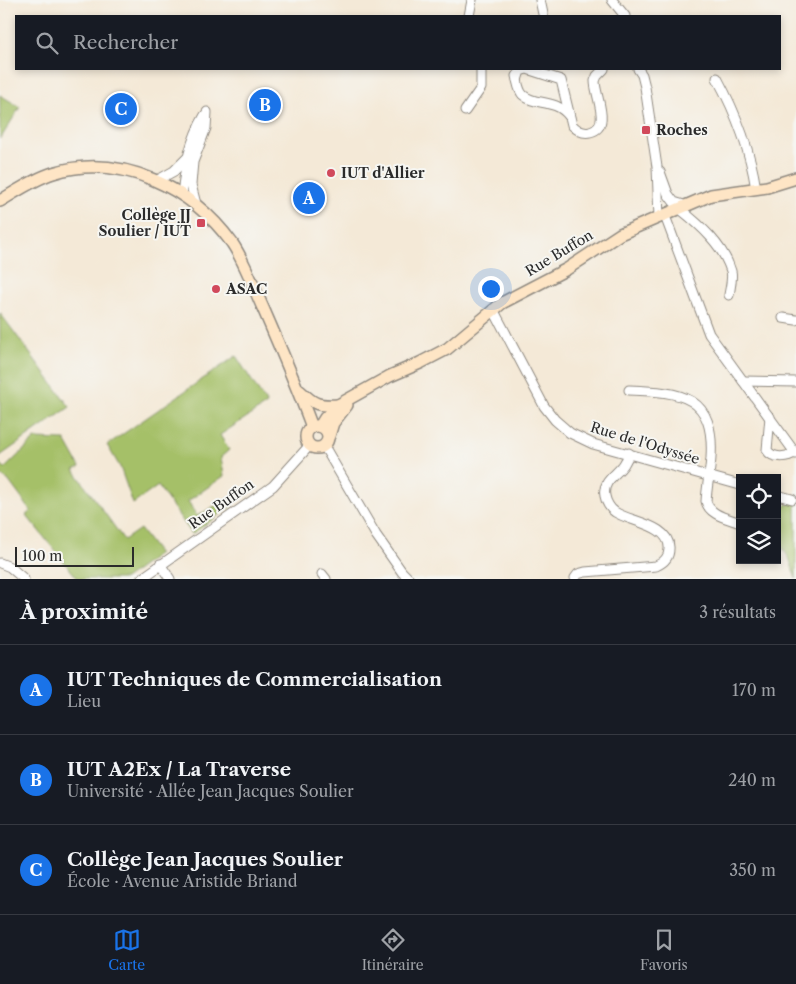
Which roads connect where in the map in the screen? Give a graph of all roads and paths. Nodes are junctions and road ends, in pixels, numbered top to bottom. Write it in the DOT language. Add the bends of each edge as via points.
graph roads {
  1 [pos="472,0"];
  2 [pos="540,0"];
  3 [pos="612,0"];
  4 [pos="543,14"];
  5 [pos="469,15"];
  6 [pos="624,15"];
  7 [pos="481,70"];
  8 [pos="515,70"];
  9 [pos="524,70"];
  10 [pos="530,70"];
  11 [pos="603,70"];
  12 [pos="639,70"];
  13 [pos="717,78"];
  14 [pos="517,80"];
  15 [pos="465,111"];
  16 [pos="569,116"];
  17 [pos="187,158"];
  18 [pos="658,167"];
  19 [pos="796,178"];
  20 [pos="156,181"];
  21 [pos="756,189"];
  22 [pos="182,195"];
  23 [pos="0,202"];
  24 [pos="196,204"];
  25 [pos="683,207"];
  26 [pos="662,217"];
  27 [pos="729,294"];
  28 [pos="493,309"];
  29 [pos="783,318"];
  30 [pos="796,320"];
  31 [pos="743,381"];
  32 [pos="796,382"];
  33 [pos="297,388"];
  34 [pos="629,390"];
  35 [pos="357,395"];
  36 [pos="338,405"];
  37 [pos="770,417"];
  38 [pos="316,426"];
  39 [pos="326,441"];
  40 [pos="310,445"];
  41 [pos="795,453"];
  42 [pos="629,454"];
  43 [pos="709,476"];
  44 [pos="736,483"];
  45 [pos="781,496"];
  46 [pos="792,499"];
  47 [pos="736,521"];
  48 [pos="0,563"];
  49 [pos="160,564"];
  50 [pos="575,578"];
  51 [pos="24,579"];
  52 [pos="141,579"];
  53 [pos="170,579"];
  54 [pos="409,579"];
  1 -- 5 [label="street"];
  2 -- 4 [label="street"];
  3 -- 6 [label="street"];
  7 -- 15 [label="street" via="481,88"];
  8 -- 14 [label="street"];
  9 -- 14 [label="street"];
  10 -- 16 [label="street" via="561,80"];
  11 -- 16 [label="street" via="595,81 602,117 597,129 584,133 577,130"];
  12 -- 18 [label="street" via="645,87"];
  13 -- 21 [label="street" via="744,138"];
  14 -- 16 [label="street" via="519,89 528,98 558,106"];
  17 -- 20 [label="street" via="174,171"];
  17 -- 22 [label="street"];
  17 -- 24 [label="street" via="199,124 207,112 206,128 192,173 191,185"];
  18 -- 25 [label="street" via="668,194"];
  18 -- 26 [label="street"];
  19 -- 21 [label="main road, Rue Buffon"];
  20 -- 22 [label="main road"];
  20 -- 23 [label="main road" via="120,169 82,167 38,179"];
  21 -- 25 [label="main road, Rue Buffon" via="711,195"];
  22 -- 24 [label="main road"];
  24 -- 33 [label="main road" via="232,244 244,263"];
  25 -- 26 [label="main road, Rue Buffon"];
  25 -- 27 [label="street" via="723,254 731,273"];
  26 -- 28 [label="main road, Rue Buffon" via="620,234 567,269"];
  26 -- 31 [label="street" via="709,334"];
  28 -- 35 [label="main road, Rue Buffon" via="446,349"];
  28 -- 42 [label="street, Rue de l'Odyssée" via="544,406 555,420 570,433"];
  29 -- 30 [label="street"];
  31 -- 32 [label="street"];
  31 -- 37 [label="street"];
  33 -- 36 [label="main road" via="321,405"];
  33 -- 38 [label="main road"];
  34 -- 43 [label="street" via="661,391 688,399 698,406 710,426"];
  35 -- 36 [label="main road, Rue Buffon"];
  35 -- 39 [label="main road, Rue Buffon" via="332,423"];
  36 -- 38 [label="main road, Rue Buffon"];
  37 -- 41 [label="street"];
  37 -- 41 [label="street" via="769,454 790,456"];
  38 -- 39 [label="main road" via="326,430"];
  38 -- 40 [label="main road" via="306,435"];
  39 -- 40 [label="main road" via="315,448"];
  39 -- 54 [label="street" via="376,535"];
  40 -- 49 [label="street, Rue Buffon" via="273,486"];
  42 -- 43 [label="street, Rue de l'Odyssée"];
  42 -- 50 [label="street" via="607,482 605,497 614,512 664,534 670,548 668,555 663,563 656,566 585,572"];
  43 -- 44 [label="street, Rue de l'Odyssée"];
  43 -- 47 [label="street" via="708,507"];
  45 -- 46 [label="street"];
  48 -- 51 [label="street"];
  49 -- 52 [label="street, Rue Buffon"];
  49 -- 53 [label="street"];
}
